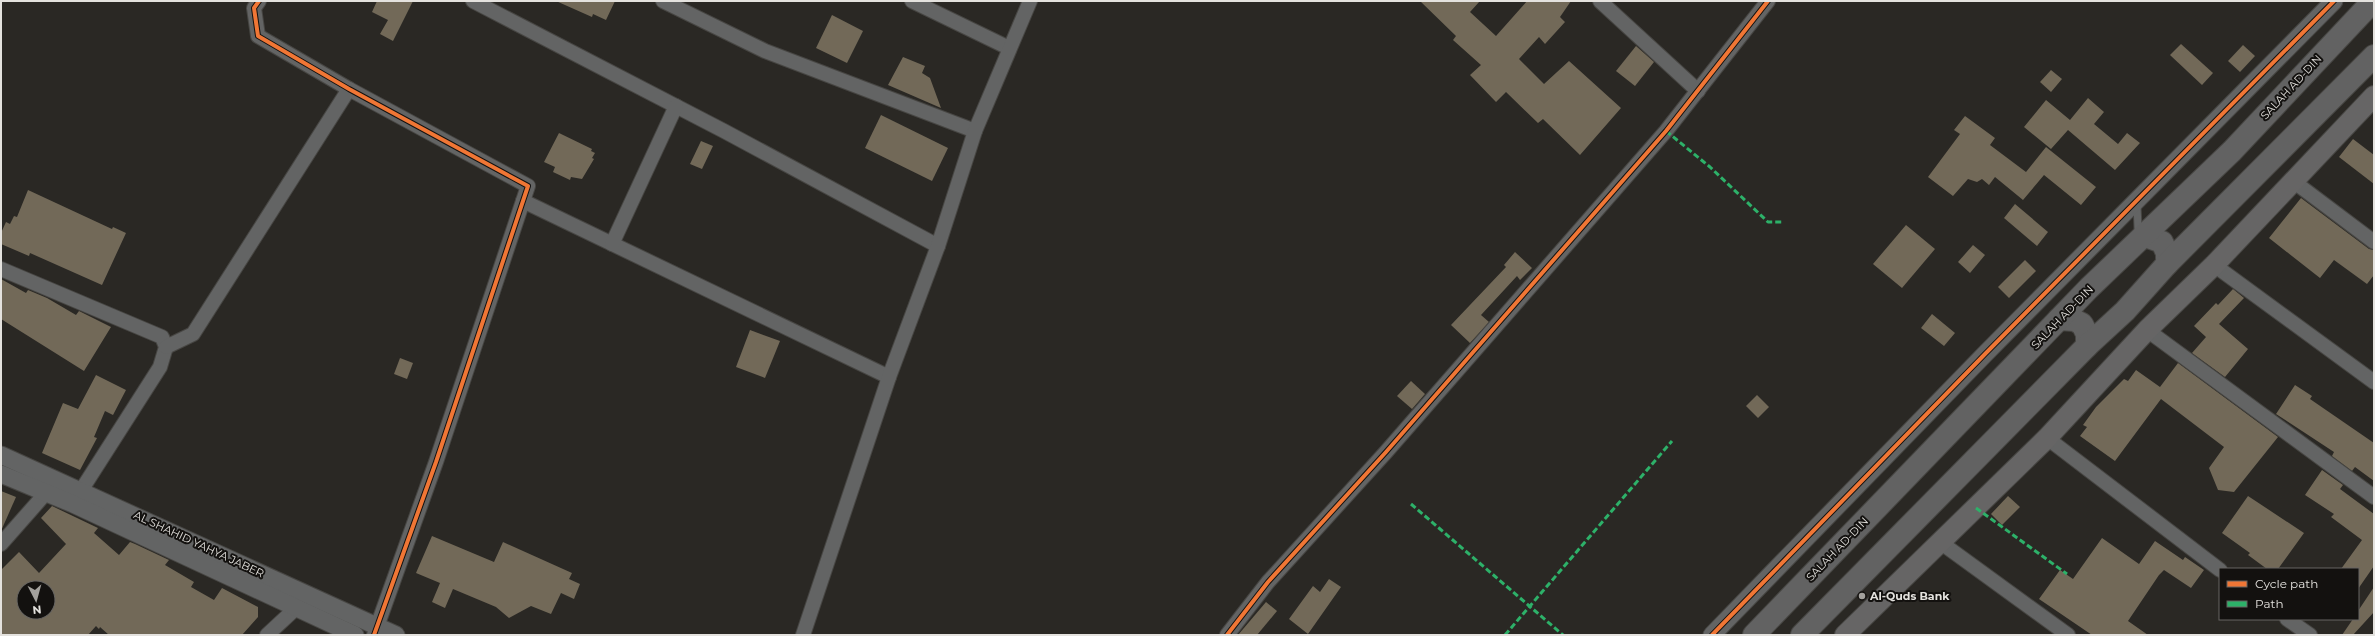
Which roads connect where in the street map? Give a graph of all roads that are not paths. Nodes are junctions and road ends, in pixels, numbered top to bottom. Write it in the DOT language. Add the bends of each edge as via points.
graph roads {
  1 [pos="259,1"];
  2 [pos="473,1"];
  3 [pos="663,1"];
  4 [pos="912,1"];
  5 [pos="1030,1"];
  6 [pos="1600,1"];
  7 [pos="1768,1"];
  8 [pos="2334,1"];
  9 [pos="2373,1"];
  10 [pos="1009,48"];
  11 [pos="2372,62"];
  12 [pos="349,89"];
  13 [pos="1698,91"];
  14 [pos="2374,96"];
  15 [pos="676,106"];
  16 [pos="975,131"];
  17 [pos="2293,181"];
  18 [pos="523,201"];
  19 [pos="2137,201"];
  20 [pos="2145,236"];
  21 [pos="2374,242"];
  22 [pos="612,244"];
  23 [pos="938,246"];
  24 [pos="2167,264"];
  25 [pos="2214,265"];
  26 [pos="1,268"];
  27 [pos="2059,319"];
  28 [pos="2147,330"];
  29 [pos="2087,346"];
  30 [pos="166,347"];
  31 [pos="889,377"];
  32 [pos="2374,382"];
  33 [pos="2047,438"];
  34 [pos="1,455"];
  35 [pos="1,474"];
  36 [pos="45,494"];
  37 [pos="77,497"];
  38 [pos="2374,497"];
  39 [pos="1940,542"];
  40 [pos="1,544"];
  41 [pos="2219,569"];
  42 [pos="295,609"];
  43 [pos="2288,620"];
  44 [pos="376,631"];
  45 [pos="267,635"];
  46 [pos="355,635"];
  47 [pos="396,635"];
  48 [pos="803,635"];
  49 [pos="1227,635"];
  50 [pos="1712,635"];
  51 [pos="1754,635"];
  52 [pos="1802,635"];
  53 [pos="1846,635"];
  54 [pos="2068,635"];
  55 [pos="2310,635"];
  1 -- 12 [label="street" via="254,8 258,36"];
  2 -- 15 [label="street"];
  3 -- 16 [label="street" via="765,51"];
  4 -- 10 [label="street"];
  5 -- 10 [label="street"];
  6 -- 13 [label="street"];
  7 -- 13 [label="street"];
  8 -- 19 [label="street"];
  9 -- 20 [label="highway, SALAH AD-DIN" via="2232,150"];
  10 -- 16 [label="street"];
  11 -- 24 [label="highway"];
  12 -- 18 [label="street" via="528,186"];
  12 -- 30 [label="street" via="193,334"];
  13 -- 49 [label="street" via="1474,351 1268,582"];
  14 -- 17 [label="main road"];
  15 -- 22 [label="street"];
  15 -- 23 [label="street"];
  16 -- 23 [label="street"];
  17 -- 21 [label="street"];
  17 -- 25 [label="main road"];
  18 -- 22 [label="street"];
  18 -- 44 [label="street" via="436,462"];
  19 -- 20 [label="lane" via="2138,228"];
  19 -- 50 [label="street"];
  20 -- 24 [label="highway" via="2162,242 2167,253"];
  20 -- 27 [label="highway, SALAH AD-DIN"];
  22 -- 31 [label="street"];
  23 -- 31 [label="street"];
  24 -- 29 [label="highway" via="2125,311"];
  25 -- 28 [label="main road"];
  25 -- 32 [label="street"];
  26 -- 30 [label="street" via="162,337"];
  27 -- 29 [label="highway" via="2074,320 2082,324 2087,334"];
  27 -- 51 [label="highway, SALAH AD-DIN"];
  28 -- 33 [label="main road"];
  28 -- 38 [label="street"];
  29 -- 52 [label="highway"];
  30 -- 37 [label="street" via="160,367"];
  31 -- 48 [label="street"];
  33 -- 39 [label="main road"];
  33 -- 41 [label="street"];
  34 -- 37 [label="street, AL SHAHID YAHYA JABER"];
  35 -- 36 [label="street, AL SHAHID YAHYA JABER"];
  36 -- 37 [label="street, AL SHAHID YAHYA JABER"];
  36 -- 40 [label="street"];
  37 -- 42 [label="street, AL SHAHID YAHYA JABER"];
  37 -- 44 [label="street, AL SHAHID YAHYA JABER"];
  39 -- 53 [label="main road"];
  39 -- 54 [label="street"];
  42 -- 45 [label="street"];
  42 -- 46 [label="street, AL SHAHID YAHYA JABER"];
  43 -- 55 [label="street"];
  44 -- 47 [label="street, AL SHAHID YAHYA JABER"];
}
